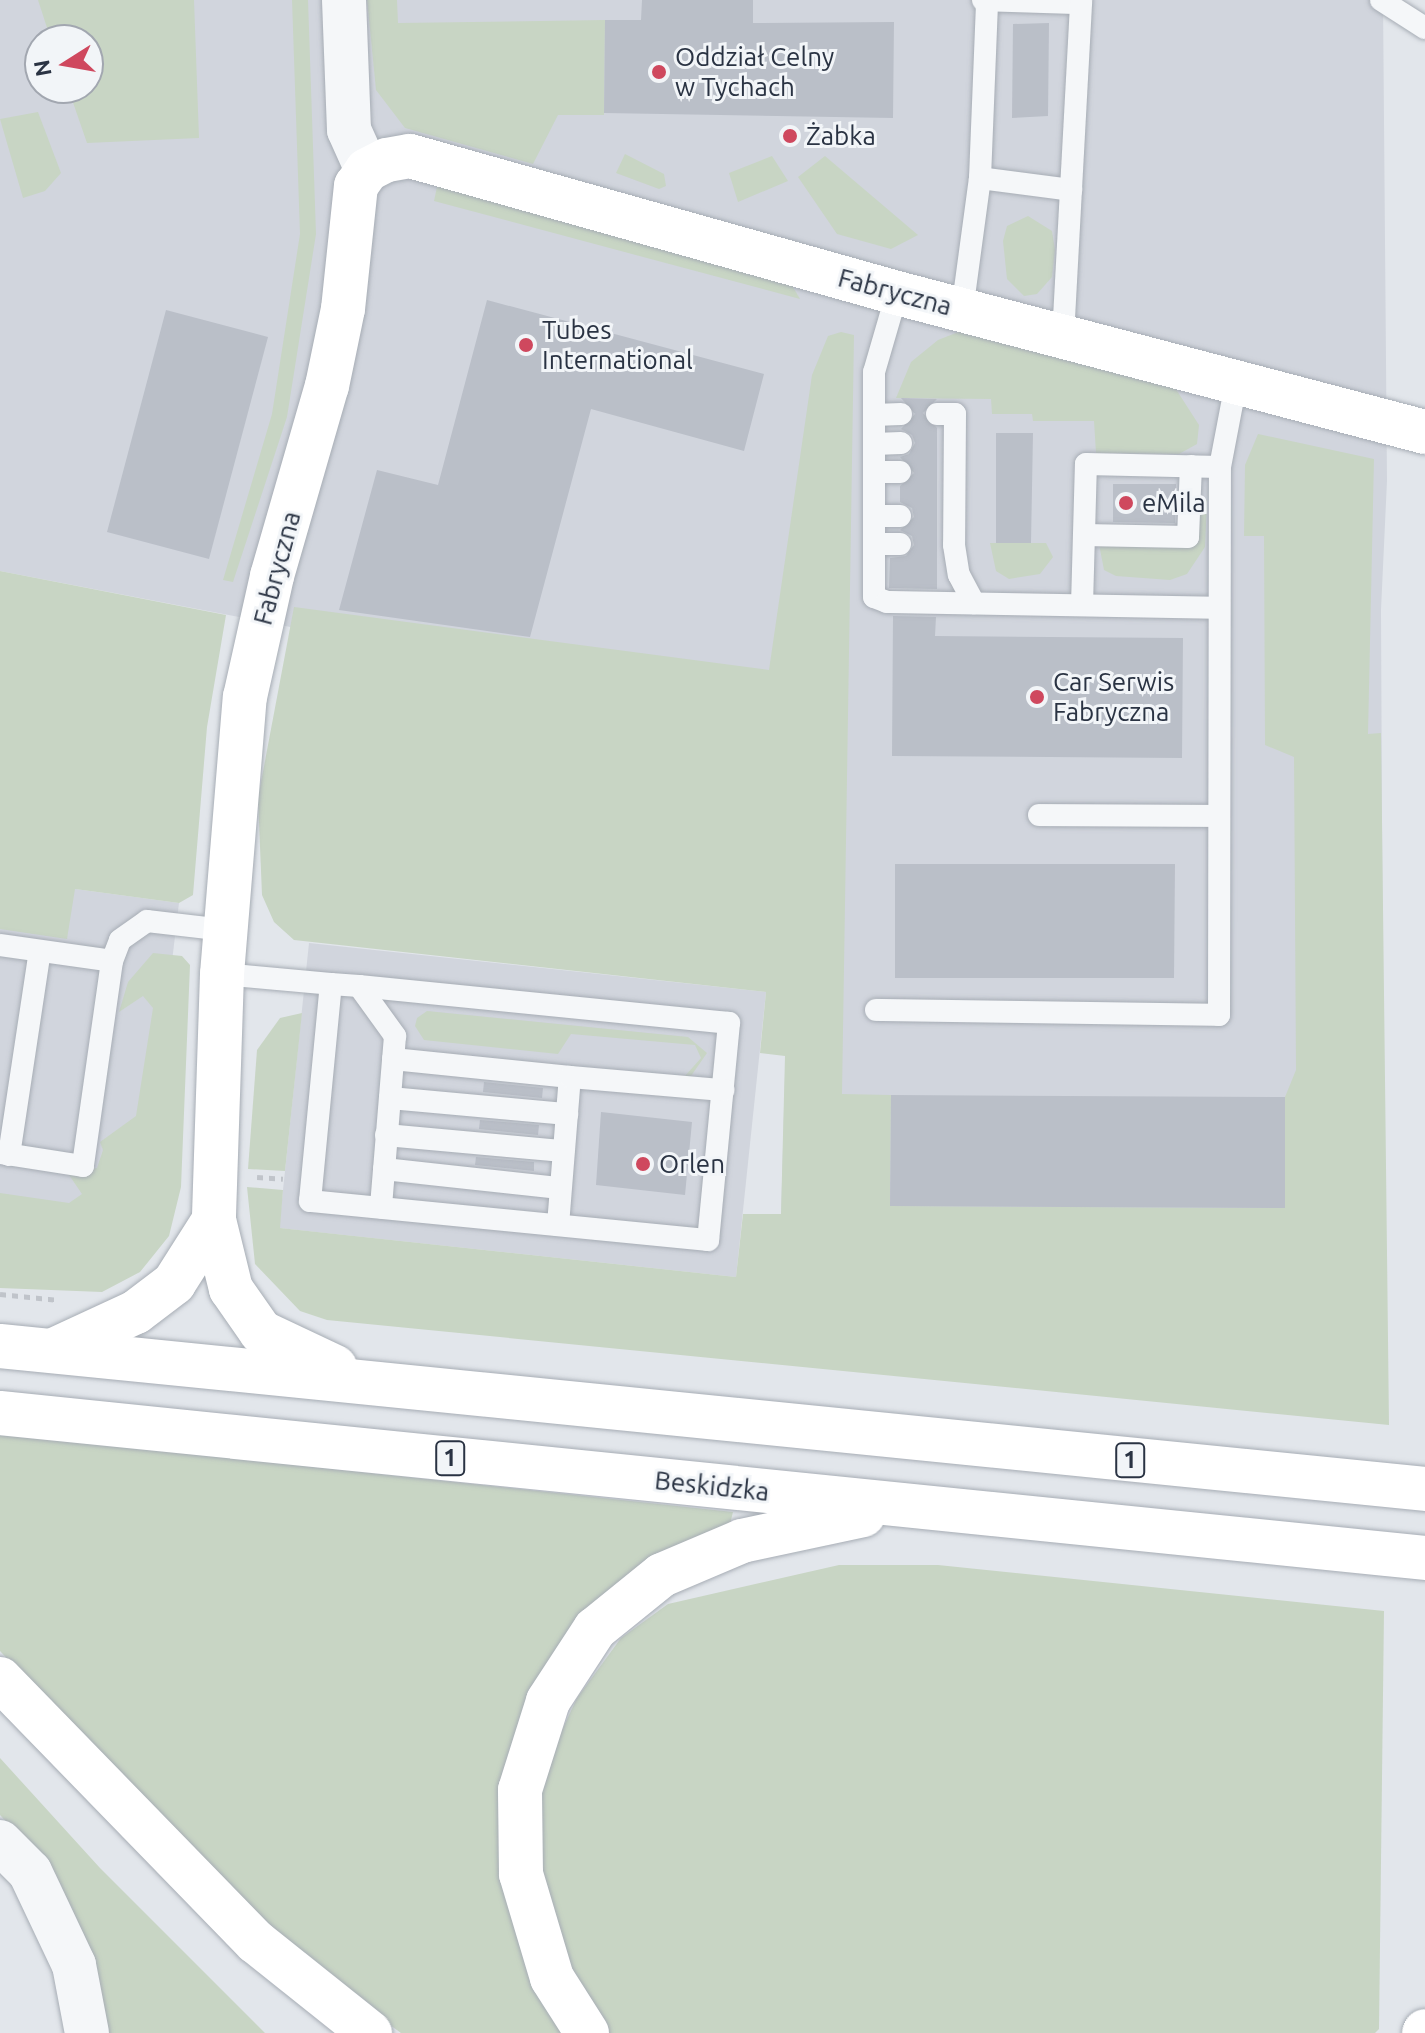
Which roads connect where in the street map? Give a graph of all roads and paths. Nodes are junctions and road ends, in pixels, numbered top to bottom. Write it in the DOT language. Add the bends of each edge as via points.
graph roads {
  1 [pos="344,0"];
  2 [pos="1381,0"];
  3 [pos="985,1"];
  4 [pos="1080,2"];
  5 [pos="1425,28"];
  6 [pos="367,170"];
  7 [pos="980,178"];
  8 [pos="1071,190"];
  9 [pos="897,293"];
  10 [pos="962,311"];
  11 [pos="1063,337"];
  12 [pos="1236,383"];
  13 [pos="901,414"];
  14 [pos="937,414"];
  15 [pos="874,415"];
  16 [pos="1425,432"];
  17 [pos="901,443"];
  18 [pos="874,444"];
  19 [pos="1191,466"];
  20 [pos="1220,467"];
  21 [pos="874,472"];
  22 [pos="900,472"];
  23 [pos="874,516"];
  24 [pos="900,516"];
  25 [pos="1084,535"];
  26 [pos="874,544"];
  27 [pos="900,544"];
  28 [pos="974,603"];
  29 [pos="1082,605"];
  30 [pos="1218,608"];
  31 [pos="1039,815"];
  32 [pos="1218,816"];
  33 [pos="225,930"];
  34 [pos="0,945"];
  35 [pos="40,951"];
  36 [pos="112,961"];
  37 [pos="222,974"];
  38 [pos="331,984"];
  39 [pos="359,986"];
  40 [pos="876,1010"];
  41 [pos="393,1059"];
  42 [pos="570,1077"];
  43 [pos="723,1090"];
  44 [pos="390,1098"];
  45 [pos="567,1114"];
  46 [pos="386,1135"];
  47 [pos="3,1150"];
  48 [pos="563,1151"];
  49 [pos="384,1169"];
  50 [pos="240,1176"];
  51 [pos="284,1179"];
  52 [pos="560,1188"];
  53 [pos="381,1207"];
  54 [pos="214,1220"];
  55 [pos="558,1225"];
  56 [pos="0,1346"];
  57 [pos="52,1351"];
  58 [pos="367,1381"];
  59 [pos="0,1413"];
  60 [pos="1425,1489"];
  61 [pos="900,1507"];
  62 [pos="1425,1558"];
  63 [pos="0,1679"];
  64 [pos="0,1842"];
  65 [pos="87,2033"];
  66 [pos="370,2033"];
  67 [pos="587,2033"];
  1 -- 6 [label="street" via="349,130"];
  2 -- 5 [label="lane"];
  3 -- 4 [label="lane"];
  3 -- 7 [label="lane"];
  4 -- 8 [label="lane"];
  6 -- 9 [label="main road, Fabryczna" via="410,156"];
  6 -- 33 [label="main road, Fabryczna" via="356,186 343,309 327,386 272,576 245,697"];
  7 -- 8 [label="lane"];
  7 -- 10 [label="lane"];
  8 -- 11 [label="lane"];
  9 -- 10 [label="main road, Fabryczna"];
  9 -- 15 [label="lane" via="874,372"];
  10 -- 11 [label="main road, Fabryczna"];
  11 -- 12 [label="main road, Fabryczna"];
  12 -- 16 [label="main road, Fabryczna"];
  12 -- 20 [label="lane"];
  13 -- 15 [label="lane"];
  14 -- 28 [label="lane" via="955,414 946,443 945,545"];
  15 -- 18 [label="lane"];
  17 -- 18 [label="lane"];
  18 -- 21 [label="lane"];
  19 -- 20 [label="lane"];
  19 -- 25 [label="lane" via="1188,537"];
  19 -- 25 [label="lane" via="1086,464"];
  20 -- 30 [label="lane"];
  21 -- 22 [label="lane"];
  21 -- 23 [label="lane"];
  23 -- 24 [label="lane"];
  23 -- 26 [label="lane"];
  25 -- 29 [label="lane"];
  26 -- 27 [label="lane"];
  26 -- 28 [label="lane" via="874,597 887,602"];
  28 -- 29 [label="lane"];
  29 -- 30 [label="lane"];
  30 -- 32 [label="lane"];
  31 -- 32 [label="lane"];
  32 -- 40 [label="lane" via="1219,1015"];
  33 -- 36 [label="lane" via="147,921 120,940"];
  33 -- 37 [label="main road, Fabryczna"];
  34 -- 35 [label="lane"];
  35 -- 36 [label="lane"];
  35 -- 47 [label="lane"];
  36 -- 47 [label="lane" via="83,1166"];
  37 -- 38 [label="lane"];
  37 -- 54 [label="main road, Fabryczna"];
  38 -- 39 [label="lane"];
  38 -- 53 [label="lane" via="310,1201"];
  39 -- 41 [label="lane" via="395,1036"];
  39 -- 43 [label="lane" via="729,1023"];
  41 -- 42 [label="lane"];
  41 -- 44 [label="lane"];
  42 -- 43 [label="lane"];
  42 -- 45 [label="lane"];
  43 -- 55 [label="lane" via="708,1240"];
  44 -- 45 [label="lane"];
  44 -- 46 [label="lane"];
  45 -- 48 [label="lane"];
  46 -- 48 [label="lane"];
  46 -- 49 [label="lane"];
  48 -- 52 [label="lane"];
  49 -- 52 [label="lane"];
  49 -- 53 [label="lane"];
  50 -- 51 [label="path"];
  52 -- 55 [label="lane"];
  53 -- 55 [label="lane"];
  54 -- 57 [label="main road" via="174,1283 136,1312"];
  54 -- 58 [label="main road" via="231,1289 261,1332"];
  56 -- 57 [label="main road, 1"];
  57 -- 58 [label="main road, 1"];
  58 -- 60 [label="main road, 1"];
  59 -- 61 [label="main road, Beskidzka / 1"];
  61 -- 62 [label="main road, Beskidzka / 1"];
  61 -- 67 [label="main road" via="742,1541 662,1575 595,1629 548,1701 520,1790 521,1874 552,1978"];
  63 -- 66 [label="main road" via="256,1942"];
  64 -- 65 [label="street" via="30,1872 74,1965"];
}
